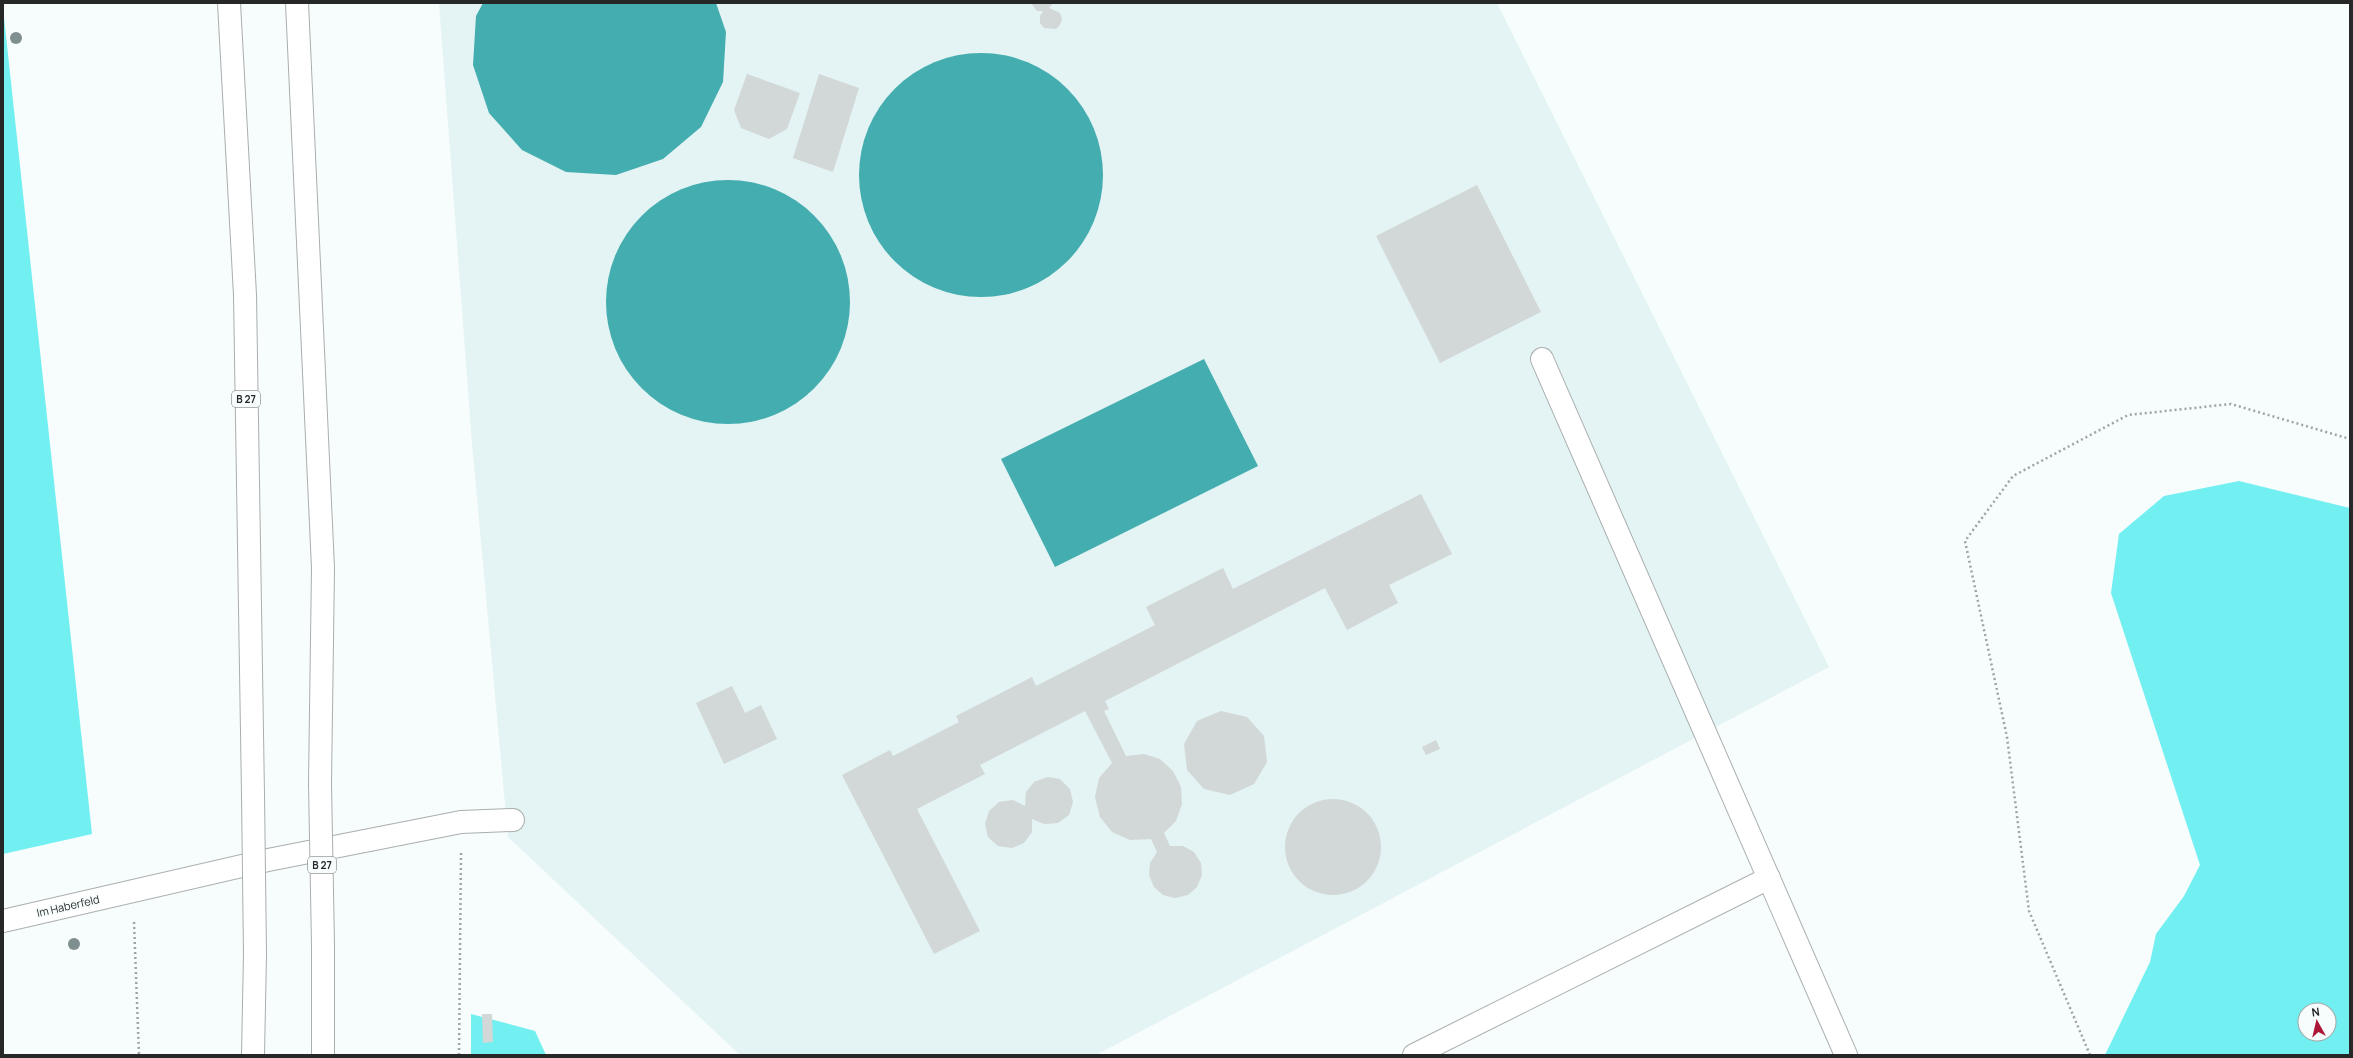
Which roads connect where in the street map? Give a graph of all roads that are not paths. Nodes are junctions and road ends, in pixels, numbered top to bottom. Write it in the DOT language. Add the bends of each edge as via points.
graph roads {
  1 [pos="229,3"];
  2 [pos="297,3"];
  3 [pos="1542,359"];
  4 [pos="514,820"];
  5 [pos="1769,878"];
  6 [pos="3,921"];
  7 [pos="1843,1054"];
  8 [pos="253,1055"];
  9 [pos="323,1055"];
  10 [pos="1414,1055"];
  1 -- 8 [label="main road, B 27, bridge" via="245,295 255,954"];
  2 -- 9 [label="main road, B 27, bridge" via="323,568 320,784 324,946"];
  3 -- 5 [label="main road"];
  4 -- 6 [label="main road, Im Haberfeld" via="461,822 268,860"];
  5 -- 7 [label="main road"];
  5 -- 10 [label="main road"];
}
